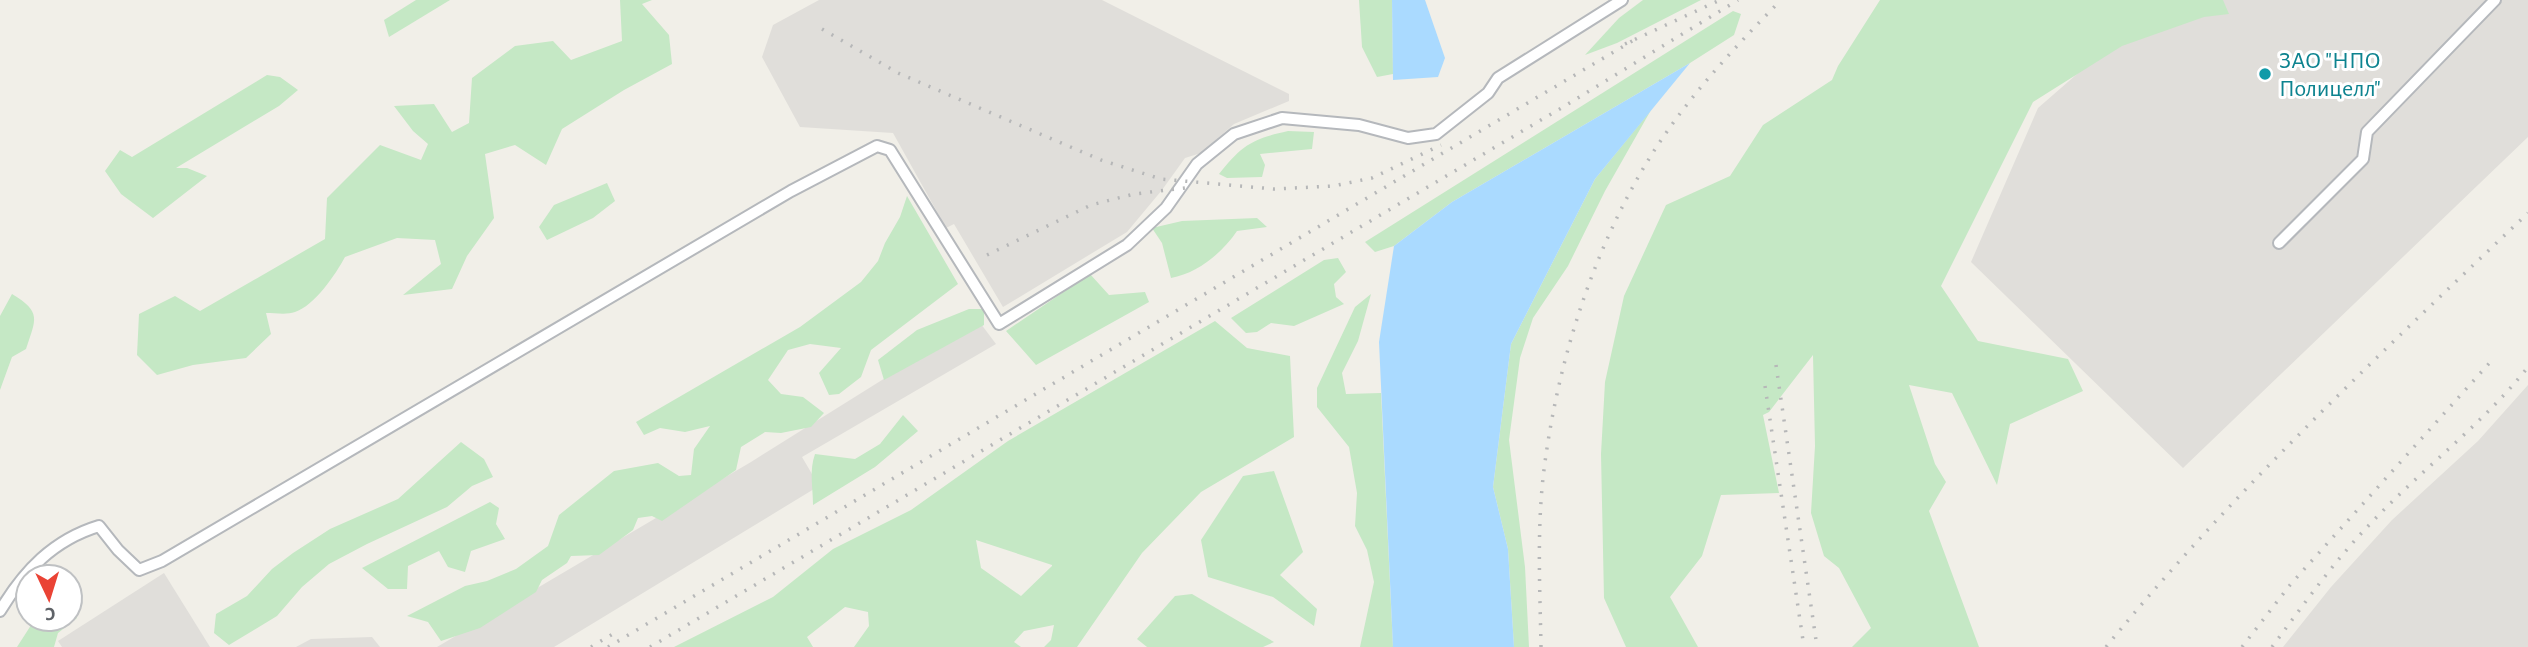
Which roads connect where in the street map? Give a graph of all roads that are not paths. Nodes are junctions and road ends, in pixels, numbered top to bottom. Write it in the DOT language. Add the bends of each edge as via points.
graph roads {
  1 [pos="1622,0"];
  2 [pos="2495,0"];
  3 [pos="2279,243"];
  4 [pos="0,611"];
  1 -- 4 [label="street" via="1498,78 1488,93 1436,134 1408,138 1359,125 1282,118 1234,134 1197,164 1166,208 1127,245 999,324 890,150 877,146 791,191 162,561 139,569 99,526 76,533 50,549 16,584"];
  2 -- 3 [label="street" via="2367,132 2363,159"];
}
